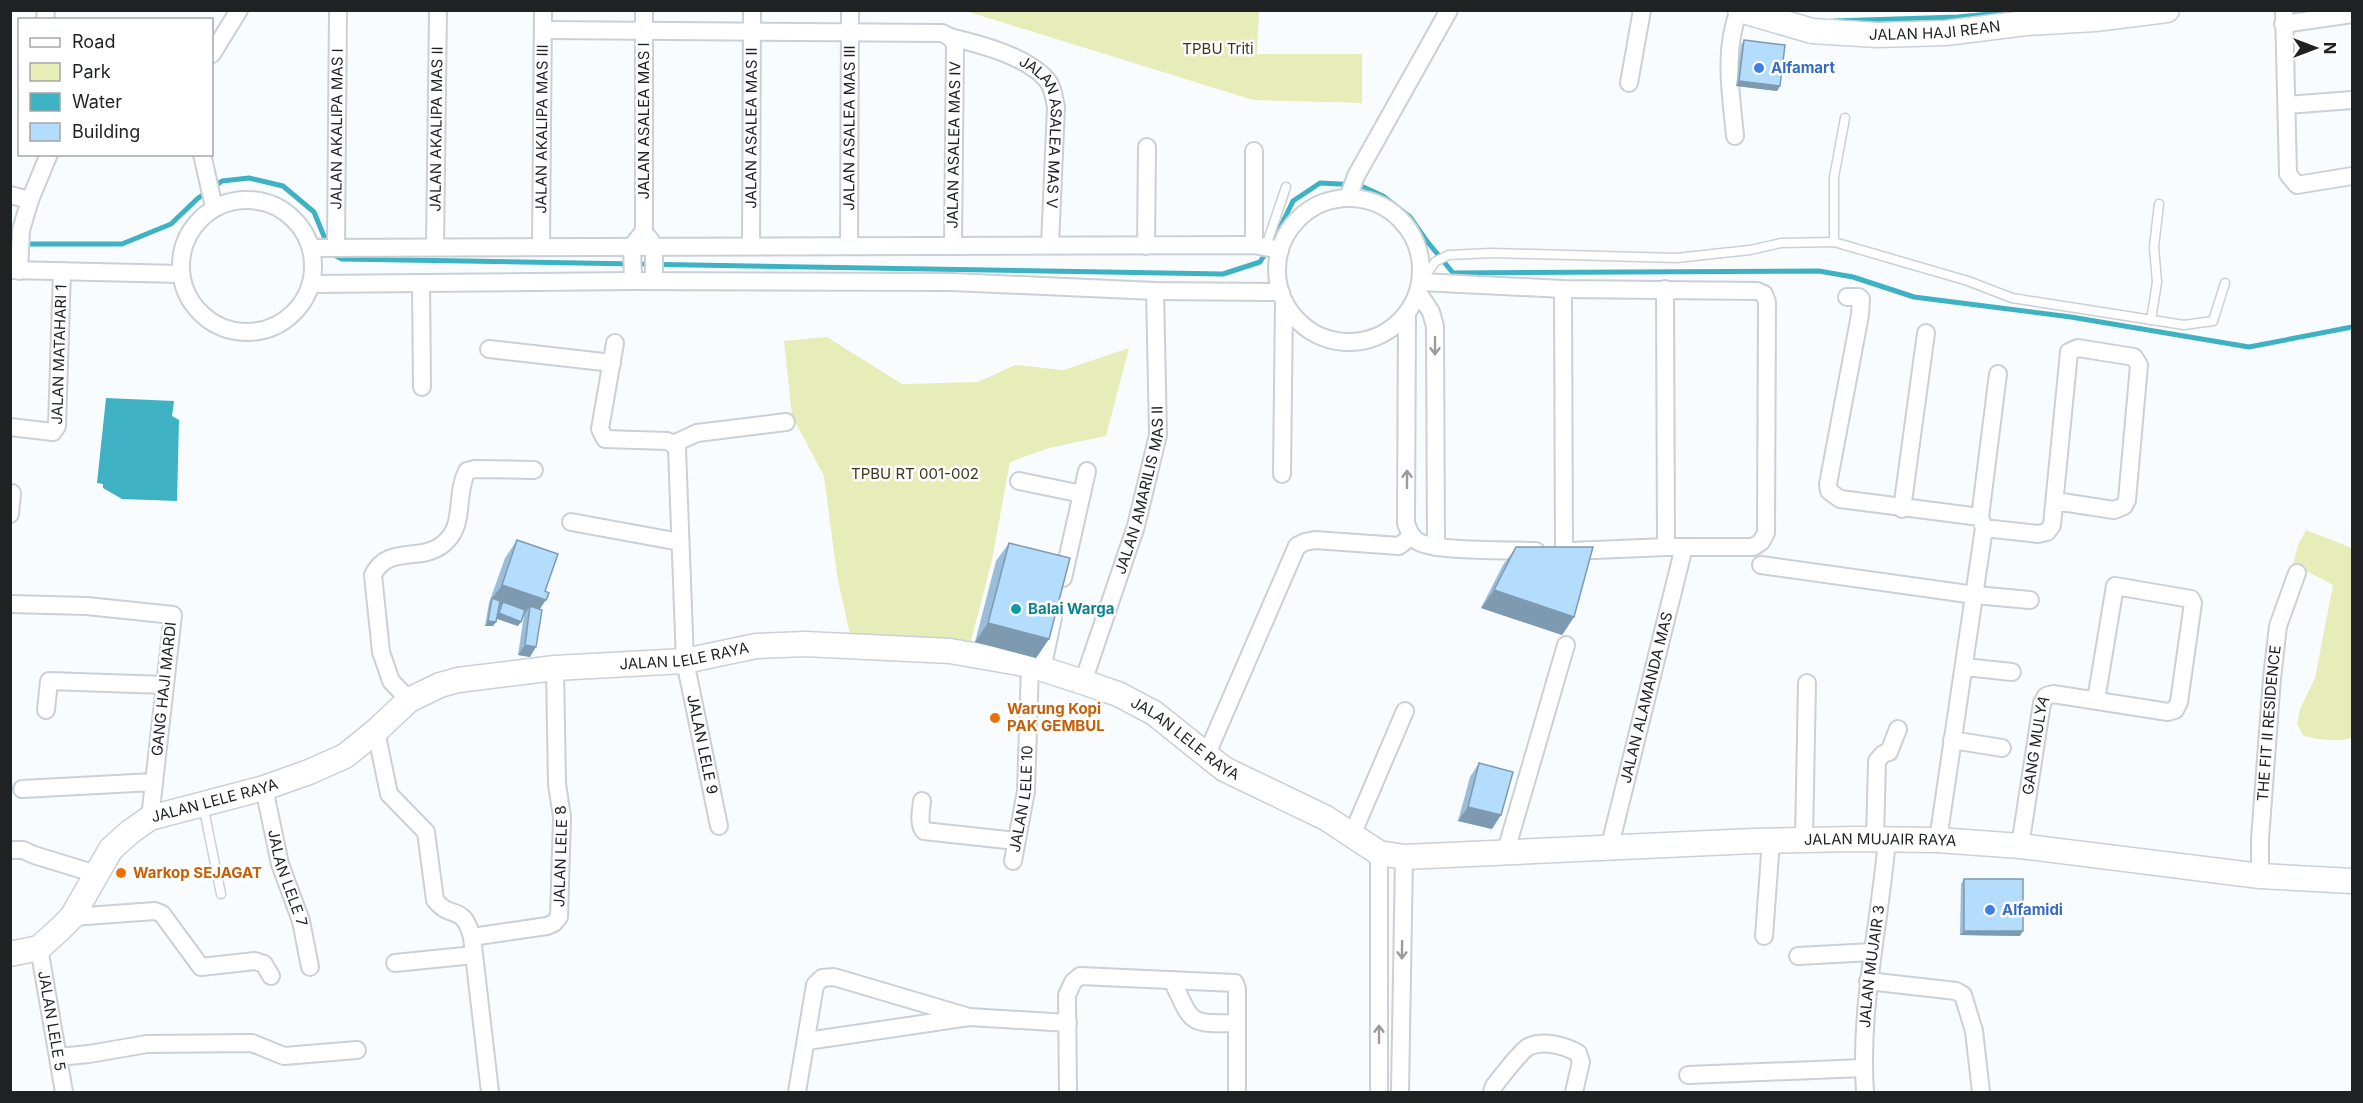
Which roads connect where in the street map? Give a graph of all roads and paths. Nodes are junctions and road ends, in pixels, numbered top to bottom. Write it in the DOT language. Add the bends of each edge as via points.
graph roads {
  1 [pos="239,10"];
  2 [pos="338,10"];
  3 [pos="438,10"];
  4 [pos="543,10"];
  5 [pos="644,10"];
  6 [pos="752,10"];
  7 [pos="850,10"];
  8 [pos="1449,10"];
  9 [pos="1642,10"];
  10 [pos="1740,10"];
  11 [pos="2167,10"];
  12 [pos="2352,14"];
  13 [pos="2284,17"];
  14 [pos="543,30"];
  15 [pos="644,32"];
  16 [pos="752,32"];
  17 [pos="851,33"];
  18 [pos="950,37"];
  19 [pos="213,52"];
  20 [pos="1629,83"];
  21 [pos="2352,100"];
  22 [pos="2287,105"];
  23 [pos="1845,118"];
  24 [pos="1735,136"];
  25 [pos="1147,147"];
  26 [pos="1254,151"];
  27 [pos="48,156"];
  28 [pos="202,156"];
  29 [pos="2352,176"];
  30 [pos="1286,187"];
  31 [pos="10,195"];
  32 [pos="212,197"];
  33 [pos="1348,198"];
  34 [pos="30,200"];
  35 [pos="2159,204"];
  36 [pos="644,231"];
  37 [pos="1834,242"];
  38 [pos="1050,245"];
  39 [pos="632,246"];
  40 [pos="654,246"];
  41 [pos="751,246"];
  42 [pos="849,246"];
  43 [pos="953,246"];
  44 [pos="1146,246"];
  45 [pos="336,247"];
  46 [pos="435,247"];
  47 [pos="541,247"];
  48 [pos="1267,247"];
  49 [pos="311,248"];
  50 [pos="15,271"];
  51 [pos="62,271"];
  52 [pos="181,274"];
  53 [pos="633,281"];
  54 [pos="654,281"];
  55 [pos="421,283"];
  56 [pos="2225,283"];
  57 [pos="311,284"];
  58 [pos="1419,287"];
  59 [pos="1563,289"];
  60 [pos="1665,289"];
  61 [pos="1155,291"];
  62 [pos="1282,297"];
  63 [pos="1847,297"];
  64 [pos="1407,313"];
  65 [pos="2151,320"];
  66 [pos="1926,333"];
  67 [pos="615,343"];
  68 [pos="489,349"];
  69 [pos="612,363"];
  70 [pos="1998,374"];
  71 [pos="422,387"];
  72 [pos="786,423"];
  73 [pos="10,427"];
  74 [pos="673,444"];
  75 [pos="534,470"];
  76 [pos="1088,471"];
  77 [pos="1282,474"];
  78 [pos="1019,481"];
  79 [pos="10,493"];
  80 [pos="1082,494"];
  81 [pos="2055,501"];
  82 [pos="1902,509"];
  83 [pos="10,514"];
  84 [pos="571,522"];
  85 [pos="1982,523"];
  86 [pos="1412,536"];
  87 [pos="680,542"];
  88 [pos="1436,547"];
  89 [pos="1666,547"];
  90 [pos="1684,547"];
  91 [pos="1564,552"];
  92 [pos="1045,559"];
  93 [pos="1066,565"];
  94 [pos="1761,565"];
  95 [pos="2297,573"];
  96 [pos="1976,595"];
  97 [pos="2030,600"];
  98 [pos="10,604"];
  99 [pos="1566,645"];
  100 [pos="685,662"];
  101 [pos="1036,667"];
  102 [pos="1965,667"];
  103 [pos="555,668"];
  104 [pos="2012,672"];
  105 [pos="1083,682"];
  106 [pos="1807,683"];
  107 [pos="165,685"];
  108 [pos="409,700"];
  109 [pos="2096,700"];
  110 [pos="46,710"];
  111 [pos="1405,711"];
  112 [pos="1898,729"];
  113 [pos="376,731"];
  114 [pos="1952,740"];
  115 [pos="2002,748"];
  116 [pos="1206,756"];
  117 [pos="154,782"];
  118 [pos="264,788"];
  119 [pos="22,789"];
  120 [pos="922,801"];
  121 [pos="203,805"];
  122 [pos="150,818"];
  123 [pos="719,826"];
  124 [pos="1352,835"];
  125 [pos="1804,839"];
  126 [pos="1881,839"];
  127 [pos="1938,840"];
  128 [pos="1016,841"];
  129 [pos="1771,841"];
  130 [pos="2020,846"];
  131 [pos="1609,849"];
  132 [pos="10,850"];
  133 [pos="1379,853"];
  134 [pos="1505,854"];
  135 [pos="1404,857"];
  136 [pos="1013,861"];
  137 [pos="96,874"];
  138 [pos="2260,876"];
  139 [pos="2352,881"];
  140 [pos="221,894"];
  141 [pos="72,917"];
  142 [pos="1764,936"];
  143 [pos="472,937"];
  144 [pos="39,948"];
  145 [pos="1872,952"];
  146 [pos="10,954"];
  147 [pos="474,955"];
  148 [pos="1798,956"];
  149 [pos="395,963"];
  150 [pos="310,967"];
  151 [pos="271,976"];
  152 [pos="1172,980"];
  153 [pos="1868,981"];
  154 [pos="969,1017"];
  155 [pos="1068,1023"];
  156 [pos="1237,1023"];
  157 [pos="807,1041"];
  158 [pos="357,1050"];
  159 [pos="58,1057"];
  160 [pos="1863,1068"];
  161 [pos="1688,1075"];
  162 [pos="64,1092"];
  163 [pos="490,1092"];
  164 [pos="797,1092"];
  165 [pos="1068,1092"];
  166 [pos="1237,1092"];
  167 [pos="1379,1092"];
  168 [pos="1400,1092"];
  169 [pos="1492,1092"];
  170 [pos="1574,1092"];
  171 [pos="1865,1092"];
  172 [pos="1982,1092"];
  1 -- 19 [label="street"];
  2 -- 45 [label="street, JALAN AKALIPA MAS I"];
  3 -- 46 [label="street, JALAN AKALIPA MAS II"];
  4 -- 14 [label="street, JALAN AKALIPA MAS III"];
  5 -- 15 [label="street, JALAN ASALEA MAS I"];
  6 -- 16 [label="street, JALAN ASALEA MAS II"];
  7 -- 17 [label="street, JALAN ASALEA MAS III"];
  8 -- 33 [label="street" via="1356,176"];
  9 -- 20 [label="street"];
  10 -- 11 [label="street, JALAN HAJI REAN" via="1812,31 1877,35 1946,33"];
  10 -- 24 [label="street" via="1728,65"];
  12 -- 13 [label="street"];
  13 -- 22 [label="street"];
  14 -- 15 [label="street"];
  14 -- 47 [label="street, JALAN AKALIPA MAS III"];
  15 -- 16 [label="street"];
  15 -- 36 [label="street, JALAN ASALEA MAS I"];
  16 -- 17 [label="street"];
  16 -- 41 [label="street, JALAN ASALEA MAS II"];
  17 -- 18 [label="street" via="942,33"];
  17 -- 42 [label="street, JALAN ASALEA MAS III"];
  18 -- 38 [label="street, JALAN ASALEA MAS V" via="999,50 1034,70 1052,90 1056,107"];
  18 -- 43 [label="street, JALAN ASALEA MAS IV" via="955,44"];
  21 -- 22 [label="street"];
  22 -- 29 [label="street" via="2288,174 2297,185"];
  23 -- 37 [label="lane" via="1834,177"];
  25 -- 44 [label="street"];
  26 -- 48 [label="street"];
  27 -- 34 [label="street"];
  28 -- 32 [label="street"];
  30 -- 48 [label="lane"];
  31 -- 34 [label="street"];
  32 -- 49 [label="street" via="261,200 283,209 301,226"];
  32 -- 52 [label="street" via="183,248"];
  33 -- 48 [label="street" via="1313,208"];
  33 -- 58 [label="street" via="1367,200 1401,220 1419,252"];
  34 -- 50 [label="street"];
  35 -- 65 [label="lane" via="2154,247 2157,282"];
  36 -- 39 [label="street"];
  36 -- 40 [label="street"];
  37 -- 58 [label="lane" via="1781,243 1676,258 1448,255 1436,262"];
  37 -- 65 [label="lane" via="1968,281 2012,298"];
  38 -- 43 [label="street"];
  38 -- 44 [label="street"];
  39 -- 40 [label="street"];
  39 -- 47 [label="street"];
  39 -- 53 [label="street"];
  40 -- 41 [label="street"];
  40 -- 54 [label="street"];
  41 -- 42 [label="street"];
  42 -- 43 [label="street"];
  44 -- 48 [label="street"];
  45 -- 46 [label="street"];
  45 -- 49 [label="street"];
  46 -- 47 [label="street"];
  48 -- 62 [label="street"];
  49 -- 57 [label="street"];
  50 -- 51 [label="street"];
  51 -- 52 [label="street"];
  51 -- 73 [label="street, JALAN MATAHARI 1" via="57,426 53,432"];
  52 -- 57 [label="street" via="189,298 206,318 229,330 255,332 280,324 300,307"];
  53 -- 54 [label="street"];
  53 -- 55 [label="street"];
  54 -- 61 [label="street" via="953,282"];
  55 -- 57 [label="street"];
  55 -- 71 [label="street"];
  56 -- 65 [label="lane" via="2213,321 2184,325"];
  58 -- 59 [label="street"];
  58 -- 64 [label="street"];
  58 -- 88 [label="street, one-way" via="1435,326"];
  59 -- 60 [label="street"];
  59 -- 91 [label="street"];
  60 -- 89 [label="street"];
  60 -- 90 [label="street" via="1757,291 1764,294 1767,302 1766,533 1753,547"];
  61 -- 62 [label="street"];
  61 -- 105 [label="street, JALAN AMARILIS MAS II" via="1158,435 1136,526"];
  62 -- 64 [label="street" via="1294,318 1308,330 1343,343 1379,337"];
  62 -- 77 [label="street"];
  63 -- 82 [label="street" via="1861,299 1860,315 1828,491 1840,499"];
  86 -- 64 [label="street, one-way" via="1406,523"];
  66 -- 82 [label="street"];
  67 -- 69 [label="street"];
  68 -- 69 [label="street"];
  69 -- 74 [label="street" via="600,429 605,438"];
  70 -- 85 [label="street"];
  72 -- 74 [label="street" via="697,433"];
  74 -- 87 [label="street, JALAN LELE 9"];
  75 -- 108 [label="street" via="467,471 462,480 459,521 448,539 431,550 385,559 377,566 373,575 381,652 391,681"];
  76 -- 80 [label="street, JALAN LELE 10"];
  78 -- 80 [label="street"];
  79 -- 83 [label="street"];
  80 -- 93 [label="street, JALAN LELE 10"];
  81 -- 81 [label="street" via="2069,352 2078,348 2134,357 2139,365 2124,506 2114,510"];
  81 -- 85 [label="street" via="2052,525 2047,532 2038,534"];
  82 -- 85 [label="street"];
  84 -- 87 [label="street"];
  85 -- 96 [label="street"];
  86 -- 88 [label="street" via="1419,543"];
  86 -- 116 [label="street" via="1399,546 1315,540 1297,546"];
  87 -- 100 [label="street, JALAN LELE 9"];
  88 -- 91 [label="street"];
  89 -- 90 [label="street"];
  89 -- 91 [label="street"];
  90 -- 131 [label="street, JALAN ALAMANDA MAS"];
  92 -- 93 [label="street"];
  93 -- 101 [label="street, JALAN LELE 10"];
  94 -- 96 [label="street"];
  95 -- 138 [label="street, THE FIT II RESIDENCE" via="2278,626"];
  96 -- 97 [label="street"];
  96 -- 102 [label="street"];
  98 -- 107 [label="street, GANG HAJI MARDI" via="87,606 172,615"];
  99 -- 134 [label="street"];
  100 -- 101 [label="street, JALAN LELE RAYA" via="756,646 805,644 950,651"];
  100 -- 103 [label="street, JALAN LELE RAYA"];
  100 -- 123 [label="street, JALAN LELE 9"];
  101 -- 105 [label="street, JALAN LELE RAYA"];
  101 -- 128 [label="street, JALAN LELE 10" via="1026,791"];
  102 -- 104 [label="street"];
  102 -- 114 [label="street"];
  103 -- 108 [label="street, JALAN LELE RAYA" via="458,680"];
  103 -- 143 [label="street, JALAN LELE 8" via="557,784 562,817 559,917 547,926"];
  105 -- 116 [label="street, JALAN LELE RAYA" via="1118,694 1154,713"];
  106 -- 125 [label="street"];
  107 -- 110 [label="street" via="49,681"];
  107 -- 117 [label="street, GANG HAJI MARDI"];
  108 -- 113 [label="street, JALAN LELE RAYA"];
  109 -- 109 [label="street, GANG MULYA" via="2175,710 2181,691 2191,599 2115,586"];
  109 -- 130 [label="street, GANG MULYA" via="2053,694 2042,703"];
  111 -- 124 [label="street"];
  112 -- 126 [label="street, JALAN MUJAIR 3" via="1889,752 1877,761"];
  113 -- 118 [label="street, JALAN LELE RAYA" via="345,756"];
  113 -- 143 [label="street" via="389,794 426,832 435,900 440,907 461,915"];
  114 -- 115 [label="street"];
  114 -- 127 [label="street"];
  116 -- 124 [label="street, JALAN LELE RAYA"];
  117 -- 119 [label="street"];
  117 -- 122 [label="street, GANG HAJI MARDI"];
  118 -- 121 [label="street, JALAN LELE RAYA"];
  118 -- 150 [label="street, JALAN LELE 7" via="280,864 301,921"];
  120 -- 128 [label="street" via="920,818 924,831"];
  121 -- 122 [label="street, JALAN LELE RAYA"];
  121 -- 140 [label="lane"];
  122 -- 137 [label="street, JALAN LELE RAYA" via="111,849"];
  124 -- 133 [label="street, JALAN LELE RAYA"];
  125 -- 126 [label="street, JALAN MUJAIR RAYA"];
  125 -- 129 [label="street, JALAN MUJAIR RAYA"];
  126 -- 127 [label="street, JALAN MUJAIR RAYA"];
  126 -- 145 [label="street, JALAN MUJAIR 3"];
  127 -- 130 [label="street, JALAN MUJAIR RAYA"];
  128 -- 136 [label="street, JALAN LELE 10"];
  129 -- 131 [label="street, JALAN MUJAIR RAYA"];
  129 -- 142 [label="street"];
  130 -- 138 [label="street, JALAN MUJAIR RAYA"];
  131 -- 134 [label="street, JALAN MUJAIR RAYA"];
  132 -- 137 [label="street" via="24,850"];
  133 -- 135 [label="street, JALAN LELE RAYA"];
  167 -- 133 [label="street, one-way"];
  134 -- 135 [label="street, JALAN MUJAIR RAYA"];
  135 -- 168 [label="street, one-way"];
  137 -- 141 [label="street, JALAN LELE RAYA"];
  138 -- 139 [label="street, JALAN MUJAIR RAYA"];
  141 -- 144 [label="street, JALAN LELE RAYA"];
  141 -- 151 [label="street" via="155,911 162,914 201,967 255,961 264,964"];
  143 -- 147 [label="street"];
  144 -- 146 [label="street"];
  144 -- 159 [label="street, JALAN LELE 5"];
  145 -- 148 [label="street"];
  145 -- 153 [label="street, JALAN MUJAIR 3"];
  147 -- 149 [label="street"];
  147 -- 163 [label="street"];
  152 -- 155 [label="street" via="1080,976 1067,995"];
  152 -- 156 [label="street" via="1197,1022"];
  152 -- 156 [label="street" via="1235,983"];
  153 -- 160 [label="street, JALAN MUJAIR 3"];
  153 -- 172 [label="street" via="1963,994 1974,1031"];
  154 -- 155 [label="street"];
  154 -- 157 [label="street"];
  154 -- 157 [label="street" via="834,977 822,978 815,985"];
  155 -- 165 [label="street"];
  156 -- 166 [label="street"];
  157 -- 164 [label="street"];
  158 -- 159 [label="street" via="284,1056 252,1043 147,1044"];
  159 -- 162 [label="street, JALAN LELE 5"];
  160 -- 161 [label="street"];
  160 -- 171 [label="street, JALAN MUJAIR 3"];
  169 -- 170 [label="street" via="1528,1047 1544,1043 1578,1053 1581,1062"];
}
